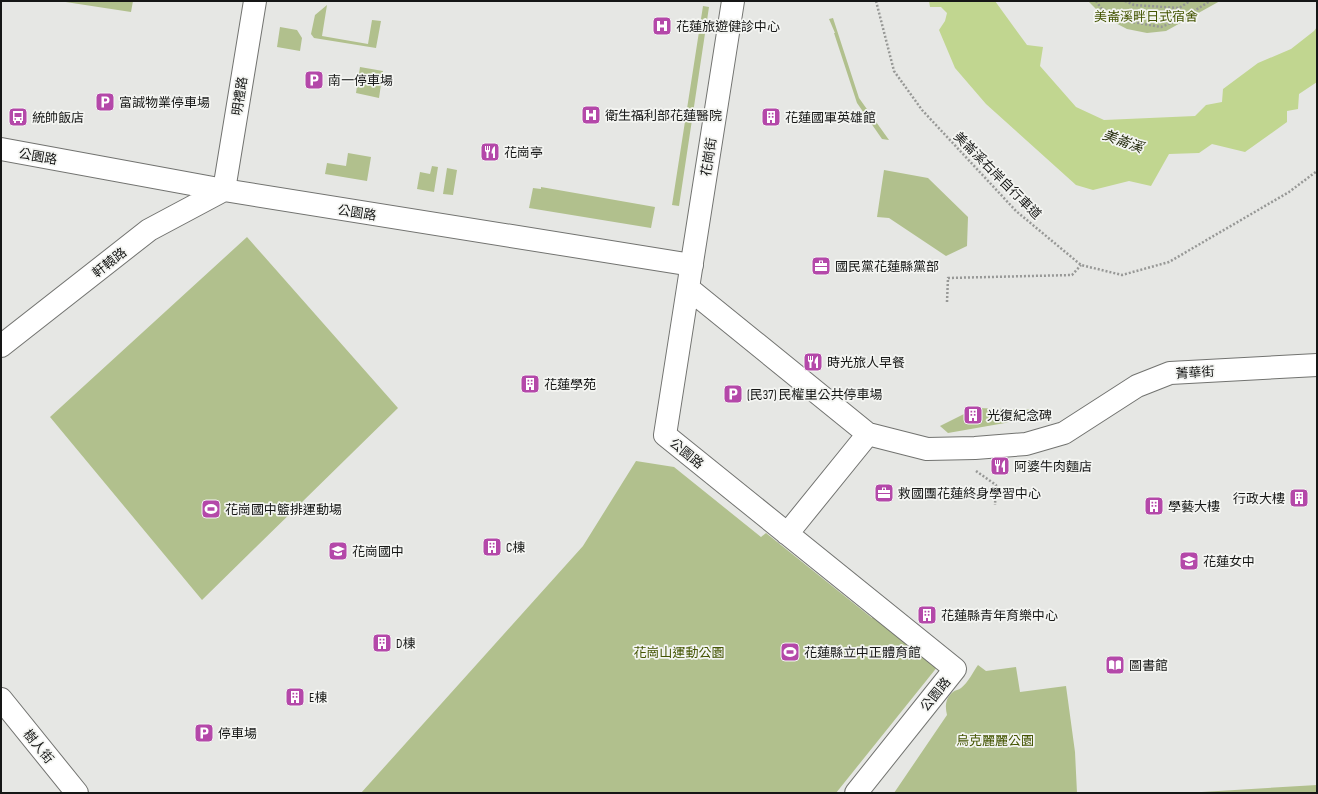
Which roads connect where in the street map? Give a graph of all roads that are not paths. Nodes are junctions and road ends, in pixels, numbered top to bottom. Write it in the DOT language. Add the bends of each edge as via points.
graph roads {
  1 [pos="255,1"];
  2 [pos="733,1"];
  3 [pos="1,149"];
  4 [pos="224,190"];
  5 [pos="692,265"];
  6 [pos="688,288"];
  7 [pos="1,346"];
  8 [pos="1317,365"];
  9 [pos="868,434"];
  10 [pos="787,534"];
  11 [pos="1,699"];
  12 [pos="77,793"];
  13 [pos="856,793"];
  1 -- 4 [label="street, 明禮路"];
  2 -- 5 [label="street, 花崗街"];
  3 -- 4 [label="street, 公園路"];
  4 -- 5 [label="street, 公園路"];
  4 -- 7 [label="street, 軒轅路" via="150,230"];
  5 -- 6 [label="street, 公園路"];
  6 -- 9 [label="street"];
  6 -- 10 [label="street, 公園路" via="665,436"];
  8 -- 9 [label="street, 菁華街" via="1170,373 1137,386 1064,433 1026,444 927,449"];
  9 -- 10 [label="street"];
  10 -- 13 [label="street, 公園路" via="955,669"];
  11 -- 12 [label="street, 樹人街"];
}
